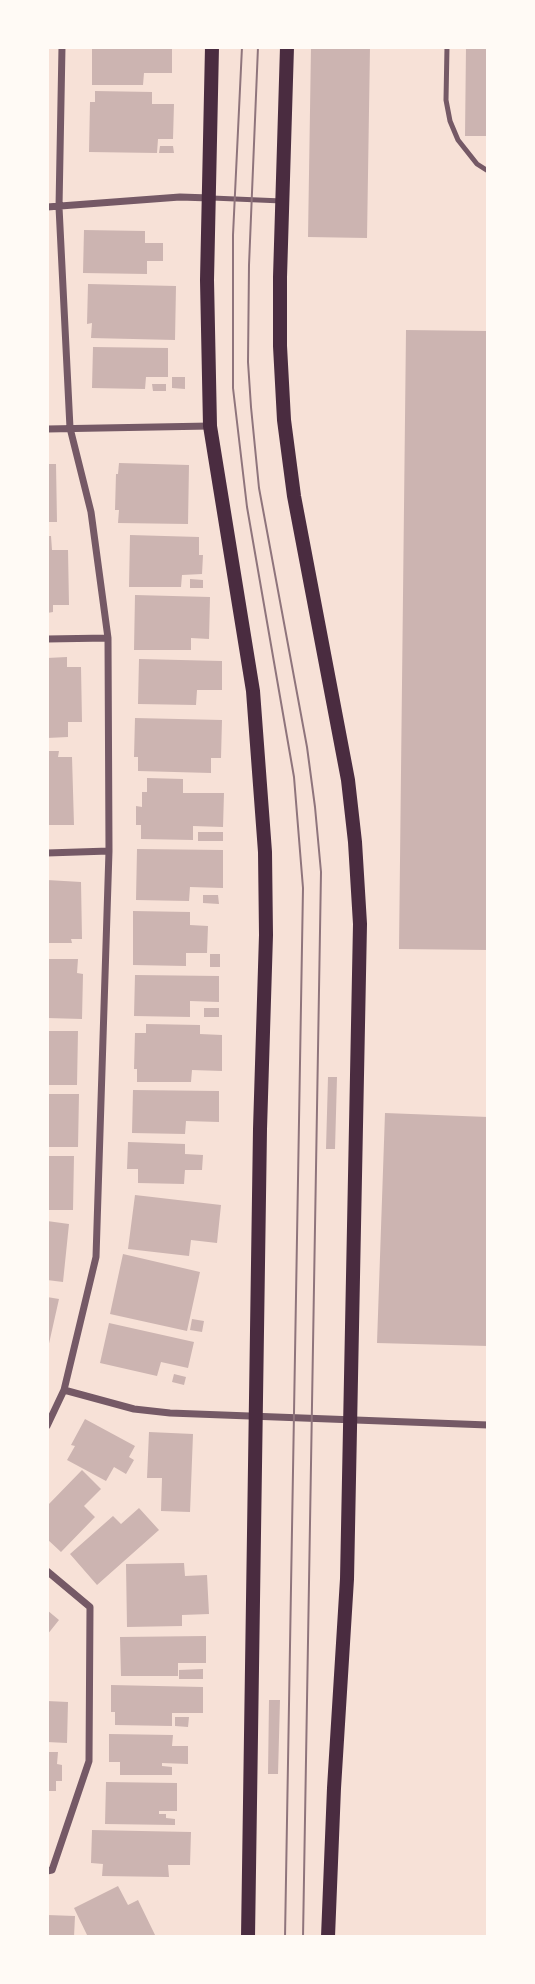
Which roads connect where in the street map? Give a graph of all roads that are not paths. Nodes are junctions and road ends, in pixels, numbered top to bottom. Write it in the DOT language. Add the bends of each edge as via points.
graph roads {
  1 [pos="62,47"];
  2 [pos="212,47"];
  3 [pos="287,47"];
  4 [pos="447,47"];
  5 [pos="488,171"];
  6 [pos="210,198"];
  7 [pos="282,201"];
  8 [pos="47,207"];
  9 [pos="60,207"];
  10 [pos="210,426"];
  11 [pos="70,428"];
  12 [pos="47,429"];
  13 [pos="108,638"];
  14 [pos="47,639"];
  15 [pos="109,851"];
  16 [pos="47,853"];
  17 [pos="64,1390"];
  18 [pos="256,1418"];
  19 [pos="350,1421"];
  20 [pos="488,1425"];
  21 [pos="47,1426"];
  22 [pos="47,1571"];
  23 [pos="47,1871"];
  24 [pos="248,1937"];
  25 [pos="328,1937"];
  1 -- 9 [label="street"];
  2 -- 6 [label="main road"];
  3 -- 7 [label="main road"];
  4 -- 5 [label="lane" via="450,121 458,140"];
  6 -- 7 [label="lane"];
  6 -- 9 [label="street"];
  6 -- 10 [label="main road"];
  7 -- 19 [label="main road" via="284,421 348,780 357,869 360,924"];
  8 -- 9 [label="street"];
  9 -- 11 [label="street"];
  10 -- 11 [label="street"];
  10 -- 18 [label="main road" via="253,691 265,852"];
  11 -- 12 [label="street"];
  11 -- 13 [label="street" via="91,512"];
  13 -- 14 [label="street"];
  13 -- 15 [label="street"];
  15 -- 16 [label="street"];
  15 -- 17 [label="street" via="96,1256"];
  17 -- 18 [label="street" via="134,1409"];
  17 -- 21 [label="street"];
  18 -- 19 [label="street"];
  18 -- 24 [label="main road"];
  19 -- 20 [label="street"];
  19 -- 25 [label="main road" via="347,1580"];
  22 -- 23 [label="street" via="90,1608 89,1761 52,1870"];
}
